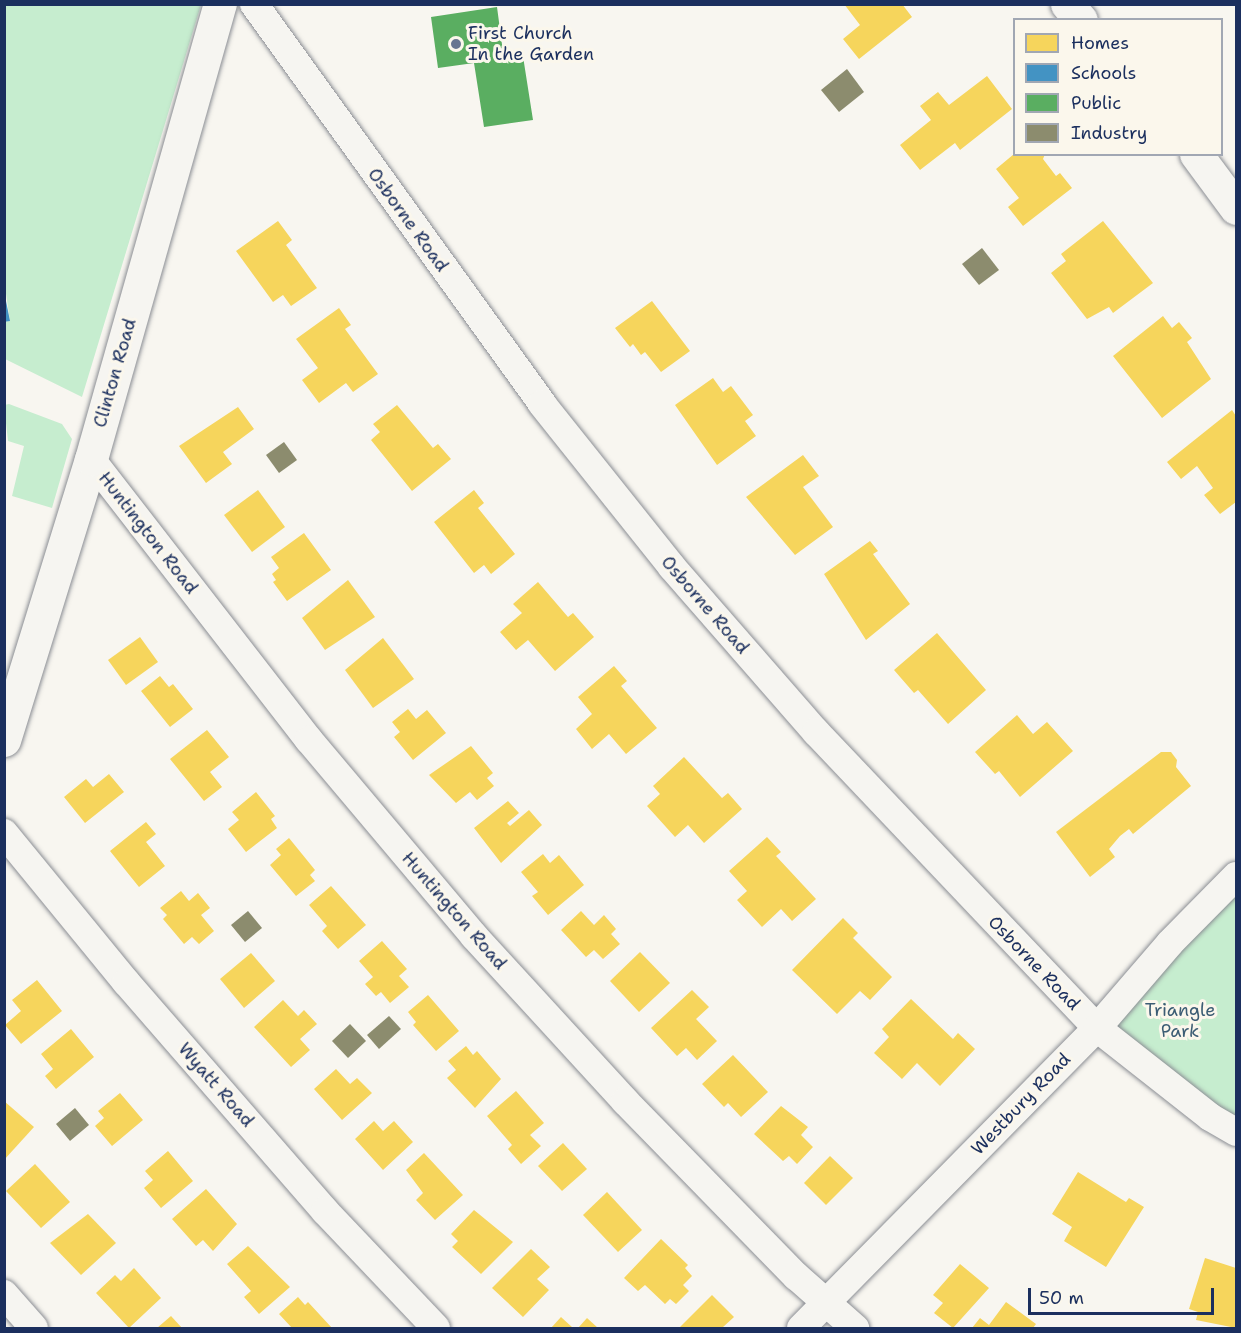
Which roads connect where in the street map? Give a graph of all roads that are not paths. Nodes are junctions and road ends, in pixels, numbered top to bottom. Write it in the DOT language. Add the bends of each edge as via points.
graph roads {
  1 [pos="220,4"];
  2 [pos="254,4"];
  3 [pos="1067,4"];
  4 [pos="1079,18"];
  5 [pos="1197,156"];
  6 [pos="1236,208"];
  7 [pos="91,459"];
  8 [pos="4,740"];
  9 [pos="4,833"];
  10 [pos="1236,876"];
  11 [pos="1096,1028"];
  12 [pos="1236,1132"];
  13 [pos="4,1294"];
  14 [pos="827,1303"];
  15 [pos="34,1329"];
  16 [pos="436,1329"];
  17 [pos="801,1329"];
  18 [pos="855,1329"];
  1 -- 7 [label="main road, Clinton Road"];
  2 -- 11 [label="street, Osborne Road" via="542,404 672,567 816,732"];
  3 -- 4 [label="main road"];
  5 -- 6 [label="main road"];
  7 -- 8 [label="main road, Clinton Road"];
  7 -- 14 [label="street, Huntington Road" via="309,740 474,936 625,1101"];
  9 -- 16 [label="street, Wyatt Road" via="126,982 325,1211"];
  10 -- 11 [label="street, Westbury Road" via="1170,943"];
  11 -- 12 [label="street, Osborne Road" via="1210,1117"];
  11 -- 14 [label="street, Westbury Road"];
  13 -- 15 [label="street"];
  14 -- 17 [label="street, Westbury Road"];
  14 -- 18 [label="street, Huntington Road"];
}
